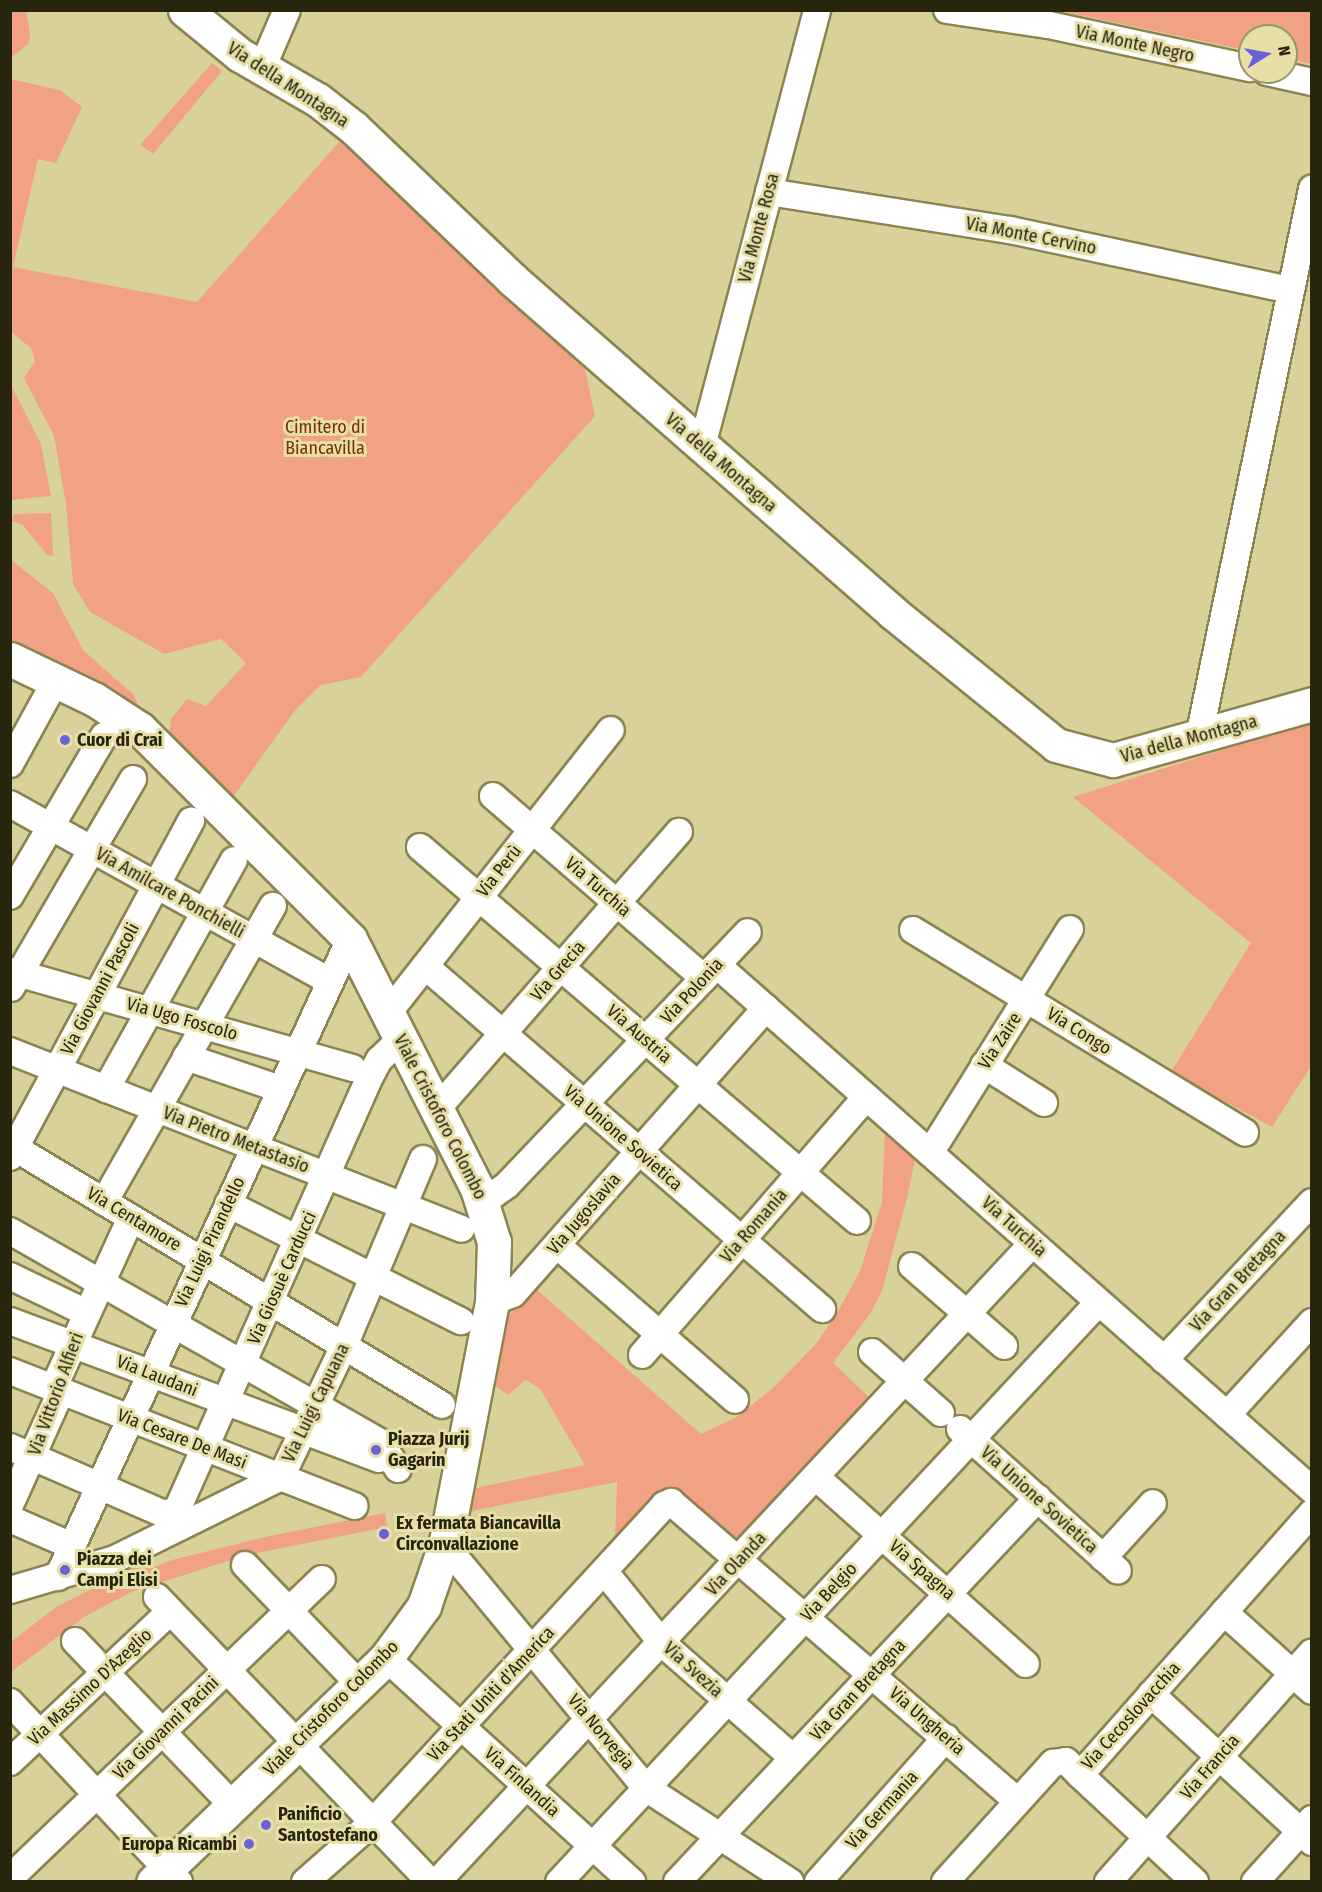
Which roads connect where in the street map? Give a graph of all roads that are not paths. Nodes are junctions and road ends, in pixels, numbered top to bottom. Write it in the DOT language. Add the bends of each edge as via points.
graph roads {
  1 [pos="184,10"];
  2 [pos="286,10"];
  3 [pos="817,10"];
  4 [pos="947,10"];
  5 [pos="1238,65"];
  6 [pos="262,68"];
  7 [pos="1311,189"];
  8 [pos="769,192"];
  9 [pos="1291,290"];
  10 [pos="702,446"];
  11 [pos="10,659"];
  12 [pos="56,680"];
  13 [pos="1311,704"];
  14 [pos="611,730"];
  15 [pos="104,736"];
  16 [pos="1200,737"];
  17 [pos="10,764"];
  18 [pos="133,779"];
  19 [pos="493,796"];
  20 [pos="10,804"];
  21 [pos="191,821"];
  22 [pos="51,827"];
  23 [pos="532,830"];
  24 [pos="679,832"];
  25 [pos="420,847"];
  26 [pos="91,849"];
  27 [pos="234,860"];
  28 [pos="156,885"];
  29 [pos="10,896"];
  30 [pos="479,897"];
  31 [pos="617,903"];
  32 [pos="273,906"];
  33 [pos="205,913"];
  34 [pos="1070,929"];
  35 [pos="913,930"];
  36 [pos="748,932"];
  37 [pos="350,939"];
  38 [pos="254,940"];
  39 [pos="424,966"];
  40 [pos="561,967"];
  41 [pos="711,971"];
  42 [pos="13,978"];
  43 [pos="329,981"];
  44 [pos="97,995"];
  45 [pos="1027,1000"];
  46 [pos="766,1008"];
  47 [pos="150,1011"];
  48 [pos="205,1026"];
  49 [pos="394,1027"];
  50 [pos="503,1034"];
  51 [pos="646,1040"];
  52 [pos="296,1052"];
  53 [pos="186,1058"];
  54 [pos="14,1060"];
  55 [pos="984,1065"];
  56 [pos="353,1068"];
  57 [pos="57,1070"];
  58 [pos="698,1084"];
  59 [pos="106,1089"];
  60 [pos="280,1089"];
  61 [pos="866,1097"];
  62 [pos="1044,1102"];
  63 [pos="585,1105"];
  64 [pos="157,1109"];
  65 [pos="437,1109"];
  66 [pos="1245,1133"];
  67 [pos="254,1147"];
  68 [pos="12,1150"];
  69 [pos="639,1152"];
  70 [pos="930,1153"];
  71 [pos="423,1160"];
  72 [pos="801,1172"];
  73 [pos="328,1176"];
  74 [pos="104,1202"];
  75 [pos="483,1202"];
  76 [pos="1311,1202"];
  77 [pos="228,1204"];
  78 [pos="404,1207"];
  79 [pos="131,1218"];
  80 [pos="857,1221"];
  81 [pos="461,1229"];
  82 [pos="10,1231"];
  83 [pos="300,1240"];
  84 [pos="742,1240"];
  85 [pos="1032,1244"];
  86 [pos="557,1245"];
  87 [pos="202,1260"];
  88 [pos="912,1266"];
  89 [pos="10,1276"];
  90 [pos="374,1277"];
  91 [pos="101,1283"];
  92 [pos="272,1302"];
  93 [pos="492,1302"];
  94 [pos="1099,1302"];
  95 [pos="822,1310"];
  96 [pos="87,1313"];
  97 [pos="967,1314"];
  98 [pos="10,1321"];
  99 [pos="461,1321"];
  100 [pos="1311,1322"];
  101 [pos="173,1324"];
  102 [pos="660,1334"];
  103 [pos="73,1344"];
  104 [pos="344,1346"];
  105 [pos="1004,1346"];
  106 [pos="872,1352"];
  107 [pos="642,1355"];
  108 [pos="1164,1360"];
  109 [pos="243,1365"];
  110 [pos="10,1371"];
  111 [pos="151,1373"];
  112 [pos="905,1381"];
  113 [pos="58,1390"];
  114 [pos="735,1400"];
  115 [pos="226,1402"];
  116 [pos="442,1405"];
  117 [pos="1227,1415"];
  118 [pos="130,1418"];
  119 [pos="309,1418"];
  120 [pos="957,1427"];
  121 [pos="204,1449"];
  122 [pos="22,1452"];
  123 [pos="281,1477"];
  124 [pos="816,1477"];
  125 [pos="99,1486"];
  126 [pos="1311,1490"];
  127 [pos="1038,1498"];
  128 [pos="671,1502"];
  129 [pos="1153,1503"];
  130 [pos="10,1505"];
  131 [pos="354,1506"];
  132 [pos="1311,1513"];
  133 [pos="10,1519"];
  134 [pos="882,1535"];
  135 [pos="445,1545"];
  136 [pos="72,1546"];
  137 [pos="740,1559"];
  138 [pos="245,1565"];
  139 [pos="604,1570"];
  140 [pos="58,1577"];
  141 [pos="322,1579"];
  142 [pos="949,1593"];
  143 [pos="25,1594"];
  144 [pos="288,1611"];
  145 [pos="1224,1612"];
  146 [pos="806,1616"];
  147 [pos="75,1641"];
  148 [pos="662,1643"];
  149 [pos="531,1650"];
  150 [pos="1311,1652"];
  151 [pos="386,1658"];
  152 [pos="1026,1664"];
  153 [pos="226,1670"];
  154 [pos="106,1672"];
  155 [pos="872,1674"];
  156 [pos="1292,1674"];
  157 [pos="358,1683"];
  158 [pos="1311,1691"];
  159 [pos="1151,1694"];
  160 [pos="728,1701"];
  161 [pos="10,1702"];
  162 [pos="591,1720"];
  163 [pos="461,1726"];
  164 [pos="162,1732"];
  165 [pos="40,1734"];
  166 [pos="946,1738"];
  167 [pos="297,1743"];
  168 [pos="1220,1756"];
  169 [pos="793,1758"];
  170 [pos="10,1762"];
  171 [pos="1080,1775"];
  172 [pos="528,1787"];
  173 [pos="646,1788"];
  174 [pos="97,1794"];
  175 [pos="1017,1801"];
  176 [pos="232,1805"];
  177 [pos="373,1822"];
  178 [pos="1308,1831"];
  179 [pos="721,1836"];
  180 [pos="1148,1838"];
  181 [pos="593,1846"];
  182 [pos="166,1877"];
  183 [pos="10,1878"];
  184 [pos="305,1881"];
  185 [pos="430,1881"];
  186 [pos="437,1881"];
  187 [pos="559,1881"];
  188 [pos="632,1881"];
  189 [pos="677,1881"];
  190 [pos="790,1881"];
  191 [pos="818,1881"];
  192 [pos="945,1881"];
  193 [pos="1108,1881"];
  194 [pos="1195,1881"];
  195 [pos="1255,1881"];
  1 -- 6 [label="street, Via della Montagna"];
  2 -- 6 [label="street"];
  3 -- 8 [label="street, Via Monte Rosa"];
  4 -- 5 [label="street, Via Monte Negro" via="1049,25"];
  6 -- 10 [label="street, Via della Montagna" via="318,100 354,128 513,280"];
  7 -- 9 [label="street"];
  8 -- 9 [label="street, Via Monte Cervino" via="1010,230"];
  8 -- 10 [label="street, Via Monte Rosa"];
  9 -- 16 [label="street"];
  10 -- 16 [label="street, Via della Montagna" via="892,612 1056,745 1113,760"];
  11 -- 12 [label="street, Viale Cristoforo Colombo"];
  12 -- 17 [label="street"];
  12 -- 37 [label="street, Viale Cristoforo Colombo" via="119,712 140,729"];
  13 -- 16 [label="street, Via della Montagna"];
  14 -- 23 [label="street, Via Perù"];
  15 -- 22 [label="street"];
  18 -- 26 [label="street"];
  19 -- 23 [label="street, Via Turchia"];
  20 -- 22 [label="street, Via Amilcare Ponchielli"];
  21 -- 28 [label="street, Via Giovanni Pascoli"];
  22 -- 26 [label="street, Via Amilcare Ponchielli"];
  22 -- 29 [label="street"];
  23 -- 30 [label="street, Via Perù"];
  23 -- 31 [label="street, Via Turchia"];
  24 -- 31 [label="street, Via Grecia"];
  25 -- 30 [label="street, Via Austria"];
  26 -- 28 [label="street, Via Amilcare Ponchielli"];
  26 -- 42 [label="street"];
  27 -- 33 [label="street"];
  28 -- 33 [label="street, Via Amilcare Ponchielli"];
  28 -- 44 [label="street, Via Giovanni Pascoli"];
  30 -- 39 [label="street, Via Perù"];
  30 -- 40 [label="street, Via Austria"];
  31 -- 40 [label="street, Via Grecia"];
  31 -- 41 [label="street, Via Turchia"];
  32 -- 38 [label="street"];
  33 -- 38 [label="street, Via Amilcare Ponchielli"];
  33 -- 47 [label="street"];
  34 -- 45 [label="street, Via Zaire"];
  35 -- 45 [label="street, Via Congo"];
  36 -- 41 [label="street, Via Polonia"];
  37 -- 43 [label="street, Via Luigi Pirandello"];
  37 -- 49 [label="street, Viale Cristoforo Colombo"];
  38 -- 43 [label="street, Via Amilcare Ponchielli"];
  38 -- 48 [label="street"];
  39 -- 49 [label="street, Via Perù"];
  39 -- 50 [label="street, Via Unione Sovietica"];
  40 -- 50 [label="street, Via Grecia"];
  40 -- 51 [label="street, Via Austria"];
  41 -- 46 [label="street, Via Turchia"];
  41 -- 51 [label="street, Via Polonia"];
  42 -- 44 [label="street, Via Ugo Foscolo"];
  43 -- 52 [label="street, Via Luigi Pirandello"];
  44 -- 47 [label="street, Via Ugo Foscolo"];
  44 -- 57 [label="street, Via Giovanni Pascoli"];
  45 -- 55 [label="street, Via Zaire"];
  45 -- 66 [label="street, Via Congo"];
  46 -- 58 [label="street, Via Jugoslavia"];
  46 -- 61 [label="street, Via Turchia"];
  47 -- 48 [label="street, Via Ugo Foscolo"];
  47 -- 59 [label="street"];
  48 -- 52 [label="street, Via Ugo Foscolo"];
  48 -- 53 [label="street"];
  49 -- 65 [label="street, Viale Cristoforo Colombo"];
  49 -- 73 [label="street, Via Giosuè Carducci"];
  50 -- 63 [label="street, Via Unione Sovietica"];
  50 -- 65 [label="street, Via Grecia"];
  51 -- 58 [label="street, Via Austria"];
  51 -- 63 [label="street, Via Polonia"];
  52 -- 56 [label="street, Via Ugo Foscolo"];
  52 -- 60 [label="street, Via Luigi Pirandello"];
  53 -- 60 [label="street"];
  53 -- 64 [label="street"];
  54 -- 57 [label="street, Via Pietro Metastasio"];
  55 -- 62 [label="street"];
  55 -- 70 [label="street, Via Zaire"];
  57 -- 59 [label="street, Via Pietro Metastasio"];
  57 -- 68 [label="street, Via Giovanni Pascoli"];
  58 -- 69 [label="street, Via Jugoslavia"];
  58 -- 72 [label="street, Via Austria"];
  59 -- 64 [label="street, Via Pietro Metastasio"];
  60 -- 67 [label="street, Via Luigi Pirandello"];
  61 -- 70 [label="street, Via Turchia"];
  61 -- 72 [label="street, Via Romania"];
  63 -- 69 [label="street, Via Unione Sovietica"];
  63 -- 75 [label="street, Via Polonia" via="507,1185"];
  64 -- 67 [label="street, Via Pietro Metastasio"];
  64 -- 74 [label="street"];
  65 -- 75 [label="street, Viale Cristoforo Colombo"];
  67 -- 73 [label="street, Via Pietro Metastasio"];
  67 -- 77 [label="street, Via Luigi Pirandello"];
  68 -- 74 [label="street, Via Centamore"];
  69 -- 84 [label="street, Via Unione Sovietica"];
  69 -- 86 [label="street, Via Jugoslavia"];
  70 -- 85 [label="street, Via Turchia"];
  71 -- 78 [label="street, Via Luigi Capuana"];
  72 -- 80 [label="street, Via Austria"];
  72 -- 84 [label="street, Via Romania"];
  73 -- 78 [label="street, Via Pietro Metastasio"];
  73 -- 83 [label="street, Via Giosuè Carducci"];
  74 -- 79 [label="street, Via Centamore"];
  75 -- 93 [label="street, Viale Cristoforo Colombo" via="494,1242"];
  76 -- 108 [label="street, Via Gran Bretagna"];
  77 -- 83 [label="street"];
  77 -- 87 [label="street, Via Luigi Pirandello"];
  78 -- 81 [label="street, Via Pietro Metastasio"];
  78 -- 90 [label="street, Via Luigi Capuana"];
  79 -- 87 [label="street, Via Centamore"];
  79 -- 91 [label="street, Via Vittorio Alfieri"];
  82 -- 91 [label="street"];
  83 -- 90 [label="street"];
  83 -- 92 [label="street, Via Giosuè Carducci"];
  84 -- 95 [label="street, Via Unione Sovietica"];
  84 -- 102 [label="street, Via Romania"];
  85 -- 94 [label="street, Via Turchia"];
  85 -- 97 [label="street, Via Olanda"];
  86 -- 93 [label="street, Via Jugoslavia" via="513,1294"];
  86 -- 102 [label="street"];
  87 -- 92 [label="street, Via Centamore"];
  87 -- 101 [label="street, Via Luigi Pirandello"];
  88 -- 97 [label="street"];
  89 -- 96 [label="street"];
  90 -- 99 [label="street"];
  90 -- 104 [label="street, Via Luigi Capuana"];
  91 -- 96 [label="street, Via Vittorio Alfieri"];
  91 -- 101 [label="street"];
  92 -- 104 [label="street, Via Centamore"];
  92 -- 109 [label="street, Via Giosuè Carducci"];
  93 -- 135 [label="street, Viale Cristoforo Colombo"];
  94 -- 108 [label="street, Via Turchia"];
  94 -- 120 [label="street, Via Belgio"];
  96 -- 103 [label="street, Via Vittorio Alfieri"];
  97 -- 105 [label="street"];
  97 -- 112 [label="street, Via Olanda"];
  98 -- 103 [label="street, Via Laudani"];
  100 -- 117 [label="street"];
  101 -- 109 [label="street"];
  101 -- 111 [label="street, Via Luigi Pirandello"];
  102 -- 107 [label="street, Via Romania"];
  102 -- 114 [label="street"];
  103 -- 111 [label="street, Via Laudani"];
  103 -- 113 [label="street, Via Vittorio Alfieri" via="58,1378"];
  104 -- 116 [label="street, Via Centamore"];
  104 -- 119 [label="street, Via Luigi Capuana"];
  106 -- 112 [label="street, Via Unione Sovietica"];
  108 -- 117 [label="street, Via Turchia"];
  109 -- 115 [label="street, Via Giosuè Carducci"];
  109 -- 119 [label="street"];
  110 -- 113 [label="street, Via Cesare De Masi"];
  111 -- 115 [label="street, Via Laudani"];
  111 -- 118 [label="street, Via Luigi Pirandello"];
  112 -- 120 [label="street, Via Unione Sovietica"];
  112 -- 124 [label="street, Via Olanda"];
  113 -- 118 [label="street, Via Cesare De Masi"];
  113 -- 122 [label="street, Via Vittorio Alfieri"];
  115 -- 119 [label="street, Via Laudani"];
  115 -- 121 [label="street, Via Giosuè Carducci"];
  117 -- 126 [label="street, Via Turchia"];
  118 -- 121 [label="street, Via Cesare De Masi"];
  118 -- 125 [label="street, Via Luigi Pirandello"];
  119 -- 123 [label="street, Via Luigi Capuana"];
  120 -- 127 [label="street, Via Unione Sovietica"];
  120 -- 134 [label="street, Via Belgio"];
  121 -- 123 [label="street, Via Cesare De Masi"];
  121 -- 125 [label="street, Via Giosuè Carducci" via="177,1510 164,1514"];
  122 -- 125 [label="street"];
  122 -- 130 [label="street, Via Vittorio Alfieri"];
  123 -- 131 [label="street, Via Cesare De Masi"];
  123 -- 140 [label="street, Via Luigi Capuana" via="115,1559"];
  124 -- 134 [label="street, Via Spagna"];
  124 -- 137 [label="street, Via Olanda"];
  125 -- 136 [label="street, Via Luigi Pirandello"];
  127 -- 129 [label="street, Via Unione Sovietica" via="1111,1564"];
  127 -- 142 [label="street, Via Gran Bretagna"];
  128 -- 137 [label="street, Via Ungheria"];
  128 -- 139 [label="street, Via Stati Uniti d'America"];
  132 -- 145 [label="street, Via Cecoslovacchia"];
  133 -- 136 [label="street"];
  134 -- 142 [label="street, Via Spagna"];
  134 -- 146 [label="street, Via Belgio"];
  135 -- 149 [label="street, Via Norvegia"];
  135 -- 151 [label="street, Viale Cristoforo Colombo" via="424,1606"];
  136 -- 140 [label="street, Via Luigi Pirandello"];
  137 -- 146 [label="street, Via Ungheria"];
  137 -- 148 [label="street, Via Olanda"];
  138 -- 144 [label="street"];
  139 -- 148 [label="street, Via Svezia"];
  139 -- 149 [label="street, Via Stati Uniti d'America"];
  140 -- 143 [label="street, Via Luigi Capuana"];
  141 -- 144 [label="street, Via Giovanni Pacini"];
  142 -- 152 [label="street, Via Spagna"];
  142 -- 155 [label="street, Via Gran Bretagna"];
  144 -- 153 [label="street, Via Giovanni Pacini"];
  144 -- 157 [label="street"];
  145 -- 156 [label="street"];
  145 -- 159 [label="street, Via Cecoslovacchia"];
  146 -- 155 [label="street, Via Ungheria"];
  146 -- 160 [label="street, Via Belgio"];
  147 -- 154 [label="street"];
  148 -- 160 [label="street, Via Svezia"];
  148 -- 162 [label="street, Via Olanda"];
  149 -- 162 [label="street, Via Norvegia"];
  149 -- 163 [label="street, Via Stati Uniti d'America"];
  150 -- 156 [label="street, Via Francia"];
  151 -- 157 [label="street, Viale Cristoforo Colombo"];
  151 -- 163 [label="street, Via Finlandia"];
  153 -- 154 [label="street, Via Massimo D'Azeglio" via="163,1604"];
  153 -- 164 [label="street, Via Giovanni Pacini"];
  153 -- 167 [label="street"];
  154 -- 164 [label="street"];
  154 -- 165 [label="street, Via Massimo D'Azeglio"];
  155 -- 166 [label="street, Via Ungheria"];
  155 -- 169 [label="street, Via Gran Bretagna"];
  156 -- 158 [label="street"];
  156 -- 168 [label="street, Via Francia"];
  157 -- 167 [label="street, Viale Cristoforo Colombo"];
  159 -- 168 [label="street"];
  159 -- 171 [label="street, Via Cecoslovacchia"];
  160 -- 169 [label="street, Via Svezia"];
  160 -- 173 [label="street, Via Belgio"];
  161 -- 165 [label="street"];
  162 -- 172 [label="street, Via Olanda"];
  162 -- 173 [label="street, Via Norvegia"];
  163 -- 172 [label="street, Via Finlandia"];
  163 -- 177 [label="street, Via Stati Uniti d'America"];
  164 -- 174 [label="street, Via Giovanni Pacini"];
  164 -- 176 [label="street"];
  165 -- 170 [label="street, Via Massimo D'Azeglio"];
  165 -- 174 [label="street"];
  166 -- 175 [label="street, Via Ungheria"];
  166 -- 191 [label="street, Via Germania"];
  167 -- 176 [label="street, Viale Cristoforo Colombo"];
  167 -- 177 [label="street"];
  168 -- 178 [label="street"];
  168 -- 180 [label="street, Via Francia"];
  169 -- 179 [label="street, Via Gran Bretagna"];
  171 -- 175 [label="street, Via Cecoslovacchia" via="1066,1761 1053,1763"];
  171 -- 180 [label="street"];
  172 -- 181 [label="street, Via Finlandia"];
  172 -- 186 [label="street, Via Olanda"];
  173 -- 179 [label="street, Via Norvegia"];
  173 -- 181 [label="street, Via Belgio"];
  174 -- 182 [label="street"];
  174 -- 183 [label="street, Via Giovanni Pacini"];
  175 -- 192 [label="street, Via Cecoslovacchia"];
  176 -- 182 [label="street, Viale Cristoforo Colombo"];
  177 -- 184 [label="street, Via Stati Uniti d'America"];
  177 -- 185 [label="street"];
  178 -- 195 [label="street"];
  179 -- 189 [label="street, Via Gran Bretagna"];
  179 -- 190 [label="street, Via Norvegia"];
  180 -- 193 [label="street, Via Francia"];
  180 -- 194 [label="street"];
  181 -- 187 [label="street, Via Belgio"];
  181 -- 188 [label="street, Via Finlandia"];
}
